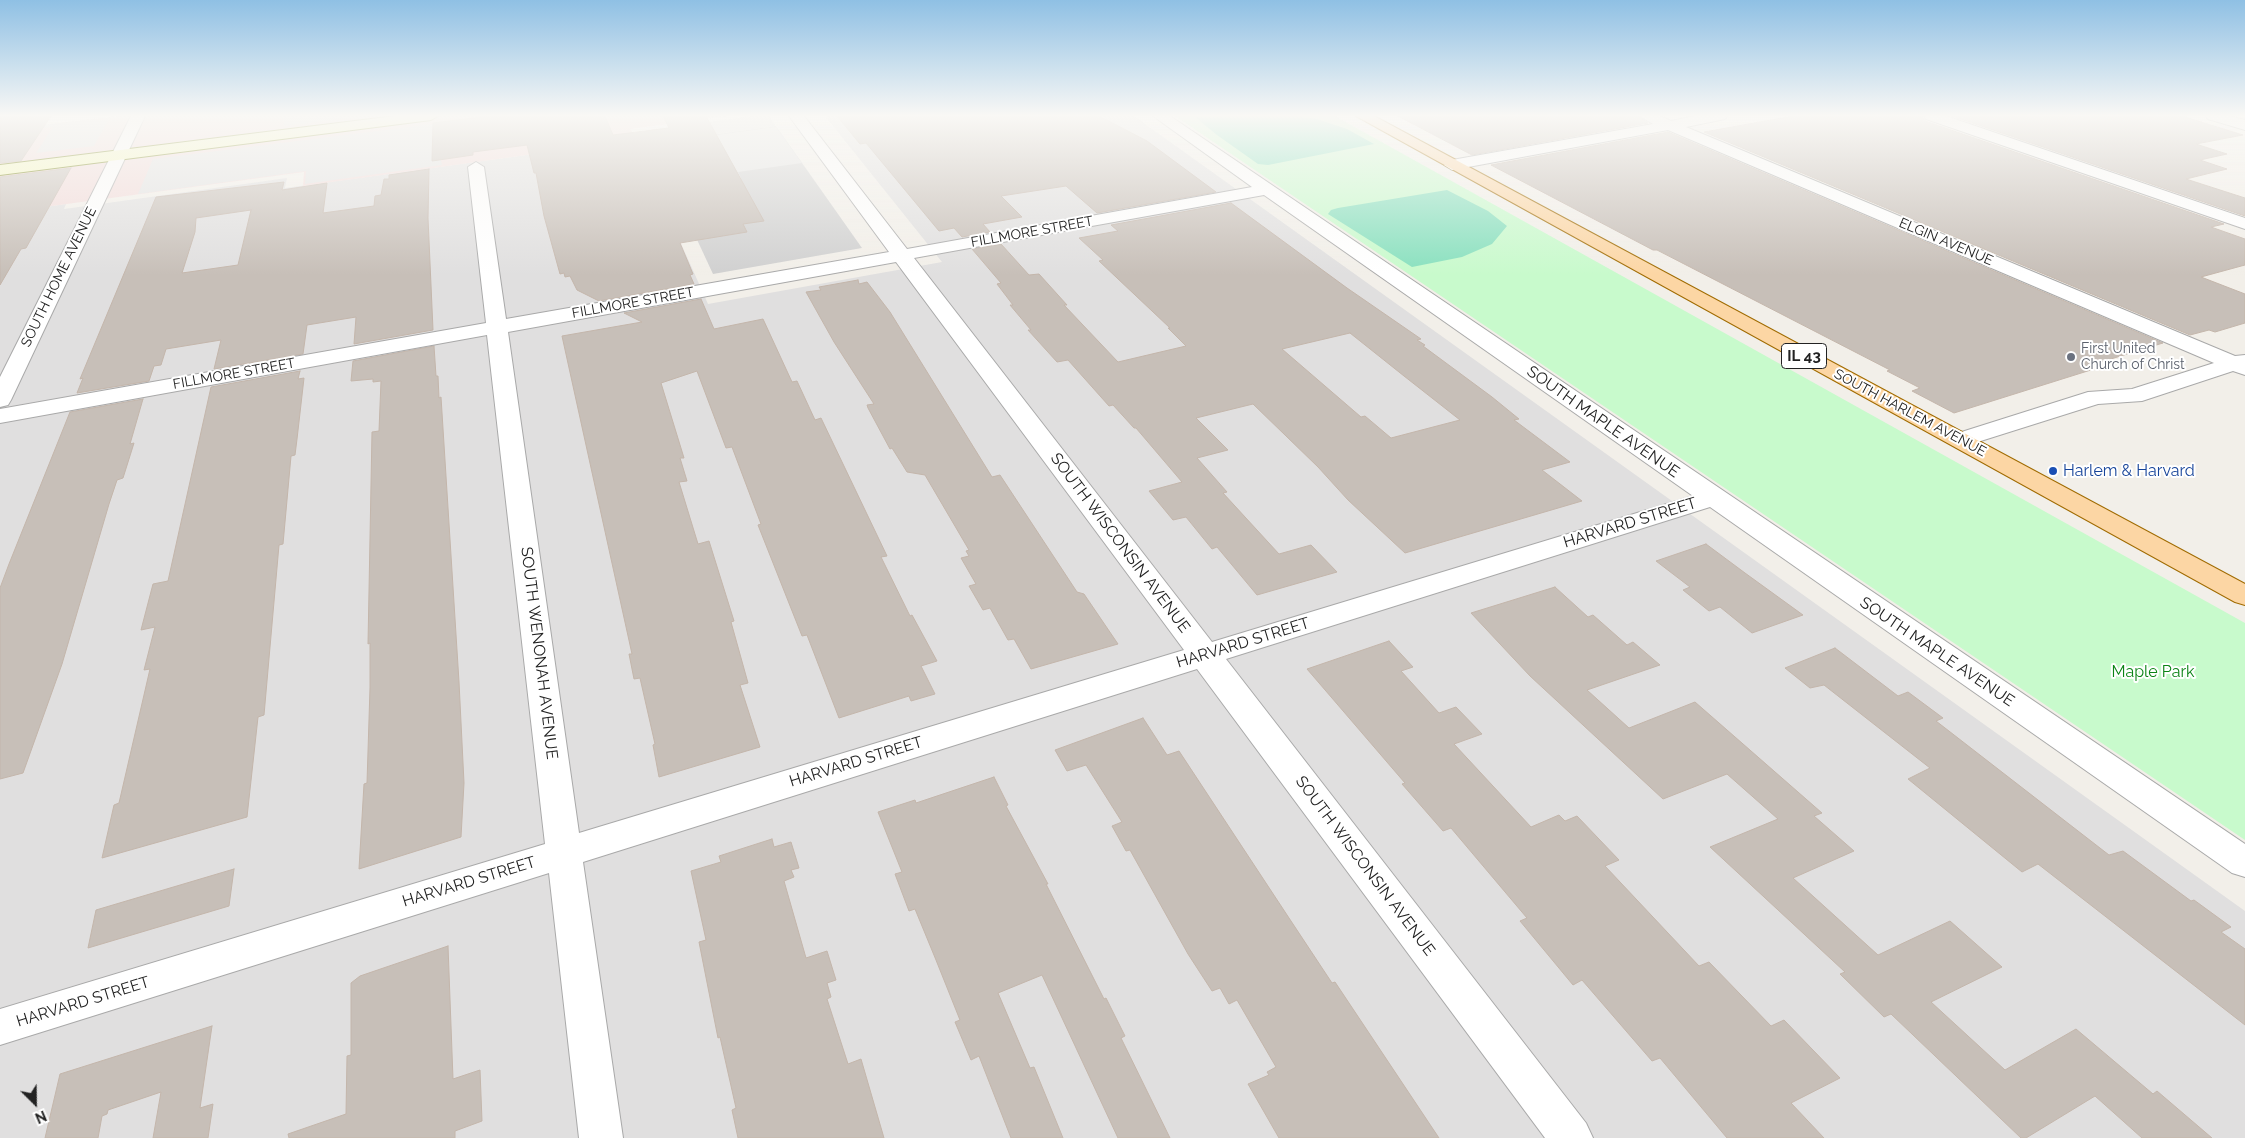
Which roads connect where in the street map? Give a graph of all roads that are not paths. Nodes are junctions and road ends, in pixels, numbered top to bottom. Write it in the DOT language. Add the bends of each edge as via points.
graph roads {
  1 [pos="111,169"];
  2 [pos="476,169"];
  3 [pos="836,169"];
  4 [pos="1236,169"];
  5 [pos="1460,169"];
  6 [pos="1771,169"];
  7 [pos="2085,169"];
  8 [pos="1266,190"];
  9 [pos="2245,224"];
  10 [pos="902,255"];
  11 [pos="496,328"];
  12 [pos="2245,343"];
  13 [pos="2211,354"];
  14 [pos="2241,364"];
  15 [pos="2096,397"];
  16 [pos="0,400"];
  17 [pos="0,416"];
  18 [pos="1960,440"];
  19 [pos="1713,498"];
  20 [pos="2245,596"];
  21 [pos="1205,655"];
  22 [pos="564,852"];
  23 [pos="2245,863"];
  24 [pos="0,1027"];
  25 [pos="601,1138"];
  26 [pos="1570,1138"];
  1 -- 16 [label="street, SOUTH HOME AVENUE"];
  2 -- 11 [label="street, SOUTH WENONAH AVENUE"];
  3 -- 10 [label="street, SOUTH WISCONSIN AVENUE"];
  4 -- 8 [label="street, SOUTH MAPLE AVENUE"];
  5 -- 18 [label="main road, SOUTH HARLEM AVENUE / IL 43"];
  6 -- 13 [label="street, ELGIN AVENUE"];
  7 -- 9 [label="street"];
  8 -- 10 [label="street, FILLMORE STREET"];
  8 -- 19 [label="street, SOUTH MAPLE AVENUE"];
  10 -- 11 [label="street, FILLMORE STREET"];
  10 -- 21 [label="street, SOUTH WISCONSIN AVENUE"];
  11 -- 17 [label="street, FILLMORE STREET"];
  11 -- 22 [label="street, SOUTH WENONAH AVENUE"];
  12 -- 13 [label="street"];
  13 -- 14 [label="street, ELGIN AVENUE"];
  13 -- 15 [label="street" via="2110,387"];
  14 -- 15 [label="street" via="2134,396"];
  15 -- 18 [label="street"];
  18 -- 20 [label="main road, SOUTH HARLEM AVENUE / IL 43"];
  19 -- 21 [label="street, HARVARD STREET"];
  19 -- 23 [label="street, SOUTH MAPLE AVENUE"];
  21 -- 22 [label="street, HARVARD STREET"];
  21 -- 26 [label="street, SOUTH WISCONSIN AVENUE"];
  22 -- 24 [label="street, HARVARD STREET"];
  22 -- 25 [label="street, SOUTH WENONAH AVENUE"];
}
